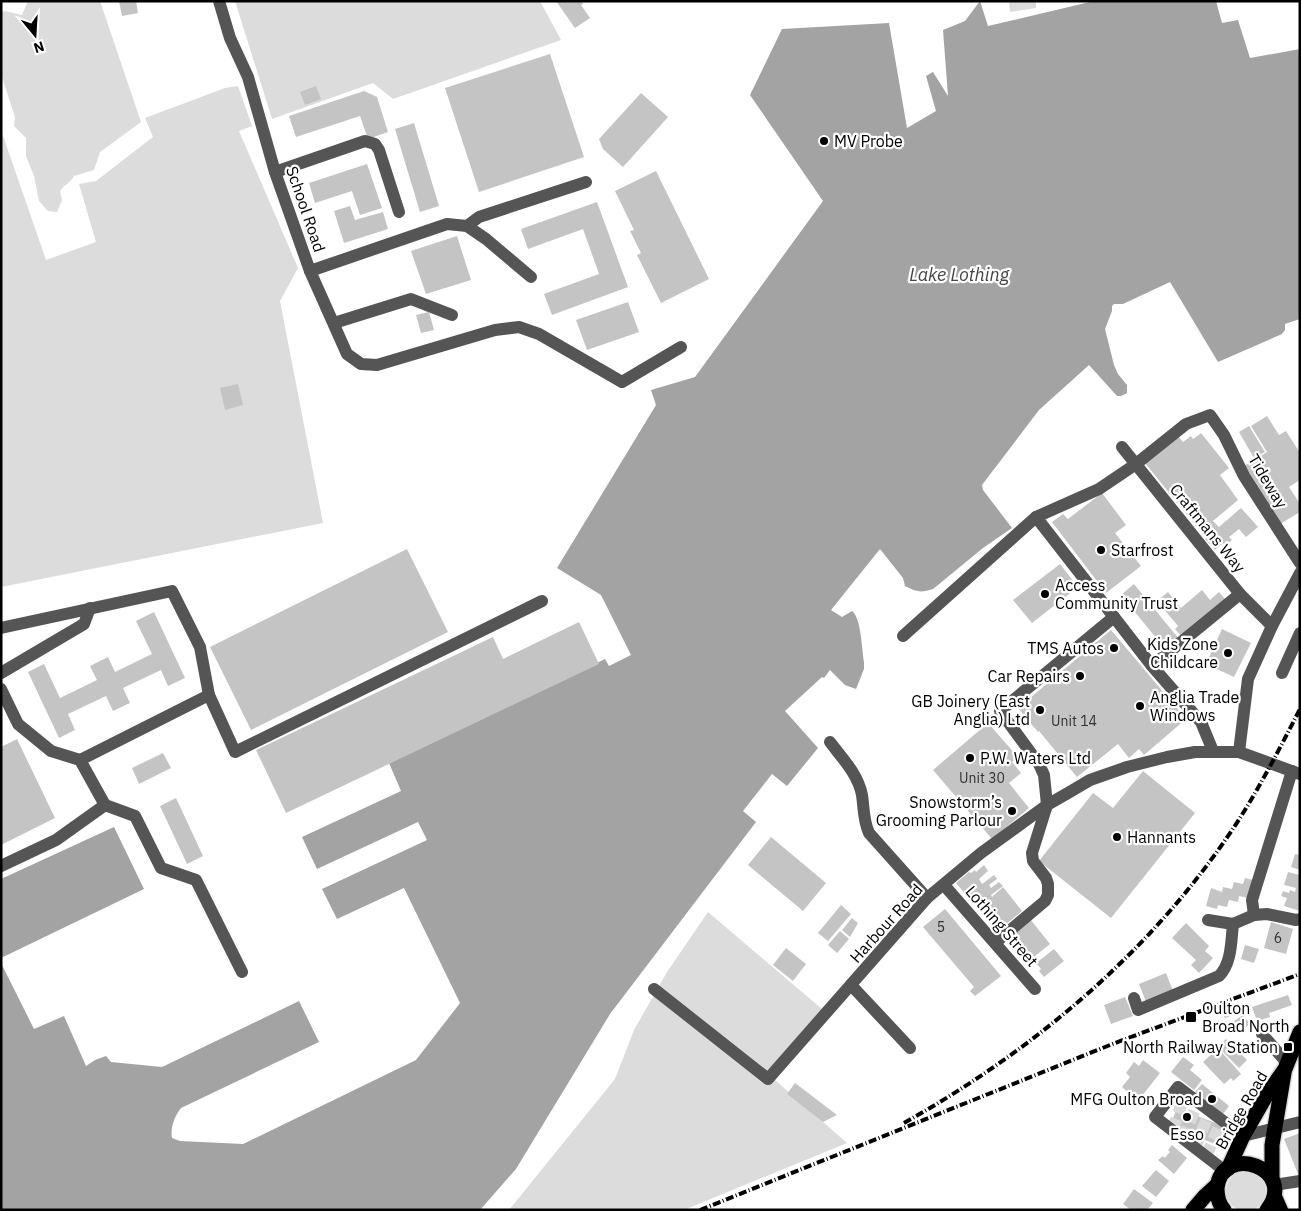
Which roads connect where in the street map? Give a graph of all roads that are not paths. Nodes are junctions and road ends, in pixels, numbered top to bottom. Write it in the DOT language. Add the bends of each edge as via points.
graph roads {
  1 [pos="219,1"];
  2 [pos="275,172"];
  3 [pos="586,182"];
  4 [pos="400,212"];
  5 [pos="468,226"];
  6 [pos="310,271"];
  7 [pos="531,277"];
  8 [pos="452,315"];
  9 [pos="334,323"];
  10 [pos="681,347"];
  11 [pos="1122,447"];
  12 [pos="1136,464"];
  13 [pos="1036,517"];
  14 [pos="1300,563"];
  15 [pos="1300,573"];
  16 [pos="1240,594"];
  17 [pos="542,601"];
  18 [pos="90,608"];
  19 [pos="1114,617"];
  20 [pos="1272,626"];
  21 [pos="1,628"];
  22 [pos="1300,633"];
  23 [pos="903,636"];
  24 [pos="1152,666"];
  25 [pos="1,673"];
  26 [pos="1282,673"];
  27 [pos="1,689"];
  28 [pos="209,695"];
  29 [pos="830,742"];
  30 [pos="1213,751"];
  31 [pos="1239,752"];
  32 [pos="80,760"];
  33 [pos="1296,772"];
  34 [pos="105,805"];
  35 [pos="1047,805"];
  36 [pos="1,866"];
  37 [pos="944,885"];
  38 [pos="927,898"];
  39 [pos="1254,914"];
  40 [pos="1208,920"];
  41 [pos="1298,921"];
  42 [pos="1233,924"];
  43 [pos="995,943"];
  44 [pos="242,972"];
  45 [pos="851,985"];
  46 [pos="654,988"];
  47 [pos="1035,989"];
  48 [pos="1134,998"];
  49 [pos="1300,1032"];
  50 [pos="1262,1034"];
  51 [pos="910,1048"];
  52 [pos="1286,1066"];
  53 [pos="1300,1122"];
  54 [pos="1275,1129"];
  55 [pos="1243,1136"];
  56 [pos="1226,1170"];
  57 [pos="1300,1181"];
  58 [pos="1217,1185"];
  59 [pos="1273,1186"];
  60 [pos="1193,1210"];
  61 [pos="1224,1210"];
  62 [pos="1268,1210"];
  63 [pos="1282,1210"];
  1 -- 2 [label="street, School Road" via="230,38 248,77"];
  2 -- 4 [label="street" via="365,142 375,144"];
  2 -- 6 [label="street, School Road"];
  3 -- 5 [label="street" via="479,217"];
  5 -- 6 [label="street, School Road" via="448,224"];
  5 -- 7 [label="street"];
  6 -- 9 [label="street"];
  8 -- 9 [label="street" via="410,298"];
  9 -- 10 [label="street" via="347,354 361,364 377,365 495,330 519,327 539,334 622,382"];
  11 -- 12 [label="street, Craftmans Way"];
  12 -- 13 [label="street" via="1099,489"];
  12 -- 14 [label="street, Tideway" via="1186,424 1210,415 1252,490"];
  12 -- 16 [label="street, Craftmans Way"];
  13 -- 19 [label="street"];
  13 -- 23 [label="street"];
  15 -- 20 [label="street"];
  16 -- 20 [label="street, Craftmans Way"];
  16 -- 24 [label="street"];
  17 -- 28 [label="street" via="235,752"];
  18 -- 21 [label="street"];
  18 -- 25 [label="street" via="84,624"];
  18 -- 28 [label="street" via="172,591 200,647"];
  19 -- 24 [label="street"];
  19 -- 35 [label="street" via="1000,711 1039,764 1044,775"];
  20 -- 31 [label="street" via="1248,679"];
  22 -- 26 [label="street"];
  24 -- 30 [label="street" via="1201,722"];
  27 -- 32 [label="street" via="18,724 51,752"];
  28 -- 32 [label="street"];
  29 -- 38 [label="street" via="857,778 864,823 869,833"];
  30 -- 31 [label="street, Harbour Road"];
  30 -- 35 [label="street, Harbour Road" via="1167,757 1128,767 1090,780"];
  31 -- 33 [label="street, Harbour Road"];
  32 -- 34 [label="street"];
  33 -- 39 [label="street" via="1252,900"];
  34 -- 36 [label="street" via="56,840"];
  34 -- 44 [label="street" via="135,816 161,868 196,880"];
  35 -- 37 [label="street, Harbour Road" via="981,853"];
  35 -- 43 [label="street" via="1032,854 1033,861 1046,878 1048,895"];
  37 -- 38 [label="street, Harbour Road"];
  37 -- 43 [label="street, Lothing Street"];
  38 -- 45 [label="street, Harbour Road"];
  39 -- 41 [label="street"];
  39 -- 42 [label="street"];
  40 -- 42 [label="street"];
  42 -- 48 [label="street" via="1226,967 1215,979 1138,1010"];
  43 -- 47 [label="street, Lothing Street"];
  45 -- 46 [label="street, Harbour Road" via="768,1080"];
  45 -- 51 [label="street"];
  49 -- 52 [label="highway, Bridge Road"];
  50 -- 52 [label="street"];
  52 -- 54 [label="highway, Bridge Road"];
  52 -- 55 [label="highway, Bridge Road"];
  53 -- 54 [label="street"];
  54 -- 55 [label="street"];
  54 -- 59 [label="highway, Bridge Road" via="1271,1156"];
  55 -- 56 [label="highway, Bridge Road"];
  55 -- 56 [label="street" via="1178,1087 1155,1117"];
  56 -- 58 [label="highway, Bridge Road"];
  56 -- 59 [label="highway" via="1247,1162 1257,1165 1266,1170"];
  57 -- 59 [label="street"];
  58 -- 60 [label="highway, Bridge Road"];
  58 -- 61 [label="highway" via="1217,1196"];
  59 -- 62 [label="highway" via="1272,1204"];
  59 -- 63 [label="main road"];
}
